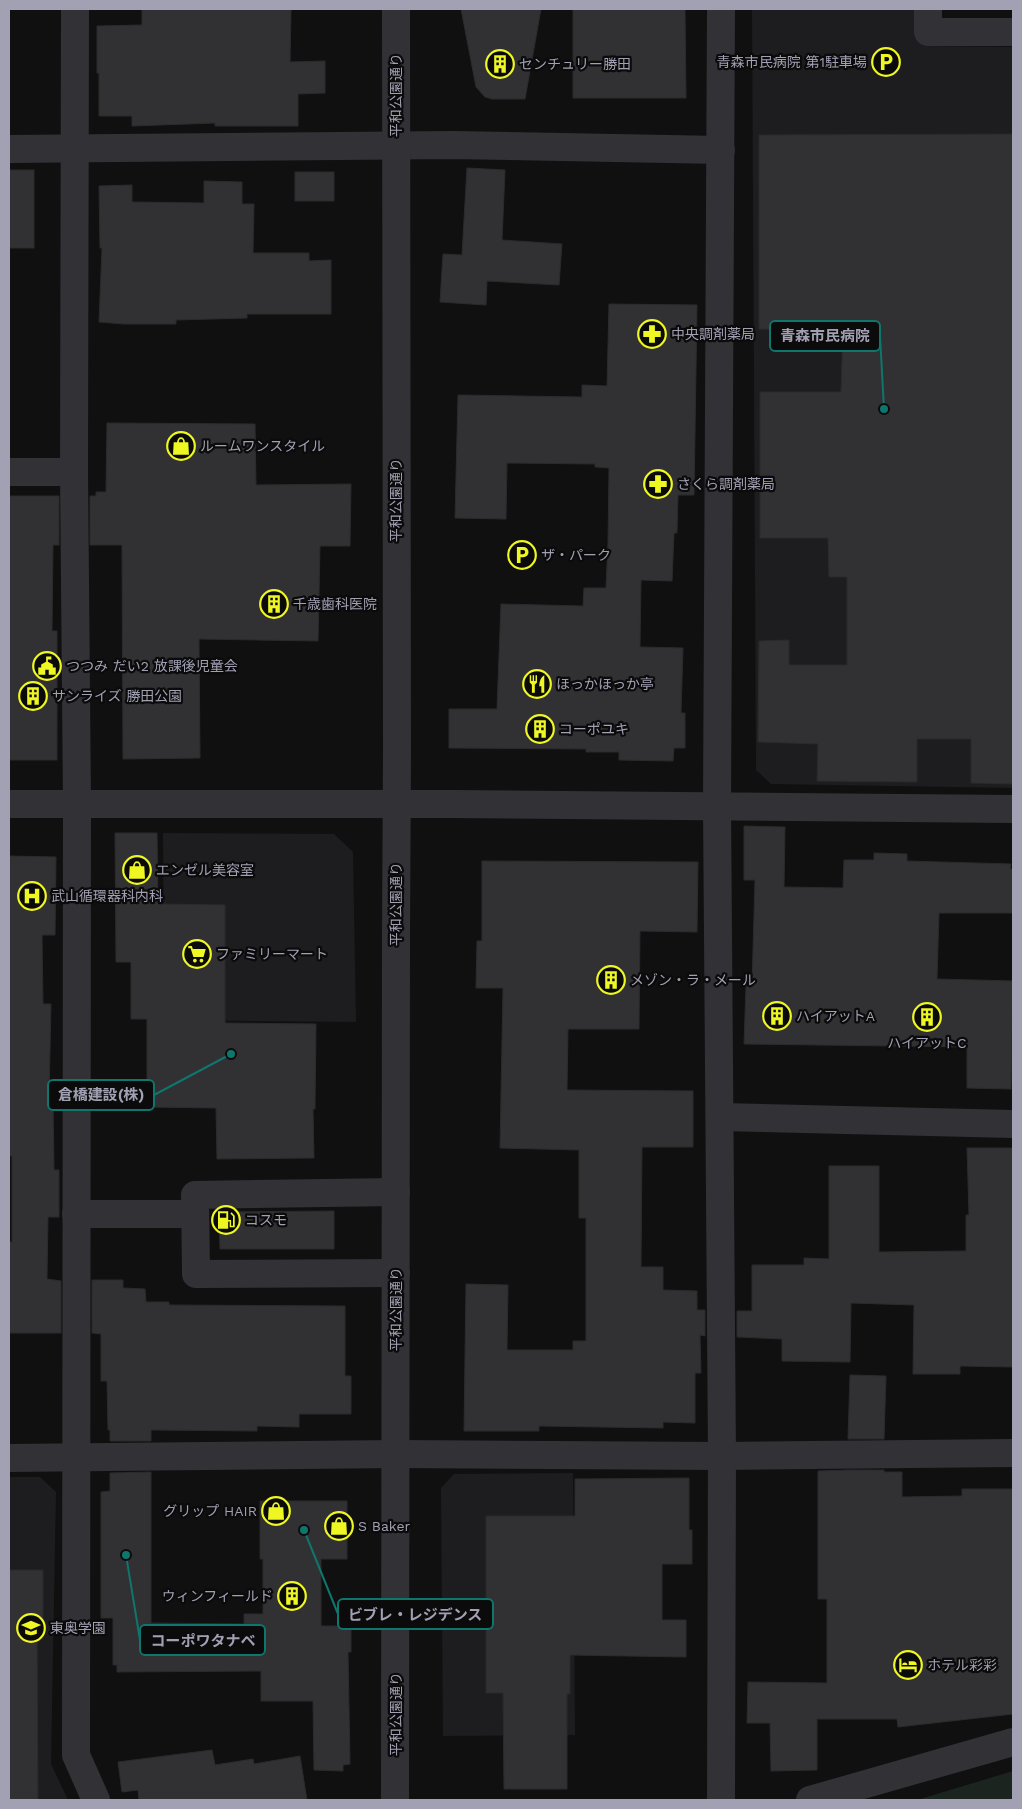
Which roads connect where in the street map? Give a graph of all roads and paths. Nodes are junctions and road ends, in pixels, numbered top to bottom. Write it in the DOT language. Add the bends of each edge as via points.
graph roads {
  1 [pos="75,9"];
  2 [pos="396,9"];
  3 [pos="721,9"];
  4 [pos="928,9"];
  5 [pos="1013,32"];
  6 [pos="396,146"];
  7 [pos="9,149"];
  8 [pos="75,149"];
  9 [pos="721,150"];
  10 [pos="9,472"];
  11 [pos="74,472"];
  12 [pos="9,804"];
  13 [pos="77,804"];
  14 [pos="397,804"];
  15 [pos="718,806"];
  16 [pos="1013,809"];
  17 [pos="721,1117"];
  18 [pos="1013,1124"];
  19 [pos="396,1192"];
  20 [pos="76,1214"];
  21 [pos="195,1214"];
  22 [pos="396,1272"];
  23 [pos="1013,1452"];
  24 [pos="397,1454"];
  25 [pos="722,1456"];
  26 [pos="9,1458"];
  27 [pos="76,1458"];
  28 [pos="1013,1742"];
  29 [pos="96,1800"];
  30 [pos="395,1800"];
  31 [pos="721,1800"];
  32 [pos="810,1800"];
  1 -- 8 [label="street"];
  2 -- 6 [label="street, 平和公園通り"];
  3 -- 9 [label="street"];
  4 -- 5 [label="street" via="928,32"];
  6 -- 8 [label="street"];
  6 -- 9 [label="street"];
  6 -- 14 [label="street, 平和公園通り"];
  7 -- 8 [label="street"];
  8 -- 11 [label="street"];
  9 -- 15 [label="street"];
  10 -- 11 [label="street"];
  11 -- 13 [label="street"];
  12 -- 13 [label="street"];
  13 -- 14 [label="street"];
  13 -- 20 [label="street"];
  14 -- 15 [label="street"];
  14 -- 19 [label="street, 平和公園通り"];
  15 -- 16 [label="street"];
  15 -- 17 [label="street"];
  17 -- 18 [label="street"];
  17 -- 25 [label="street"];
  19 -- 21 [label="street" via="195,1194"];
  19 -- 22 [label="street, 平和公園通り"];
  20 -- 21 [label="street"];
  20 -- 27 [label="street"];
  21 -- 22 [label="street" via="196,1274"];
  22 -- 24 [label="street, 平和公園通り"];
  23 -- 25 [label="street"];
  24 -- 25 [label="street"];
  24 -- 27 [label="street"];
  24 -- 30 [label="street, 平和公園通り"];
  25 -- 31 [label="street"];
  26 -- 27 [label="street"];
  27 -- 29 [label="street" via="76,1755"];
  28 -- 32 [label="street"];
}
